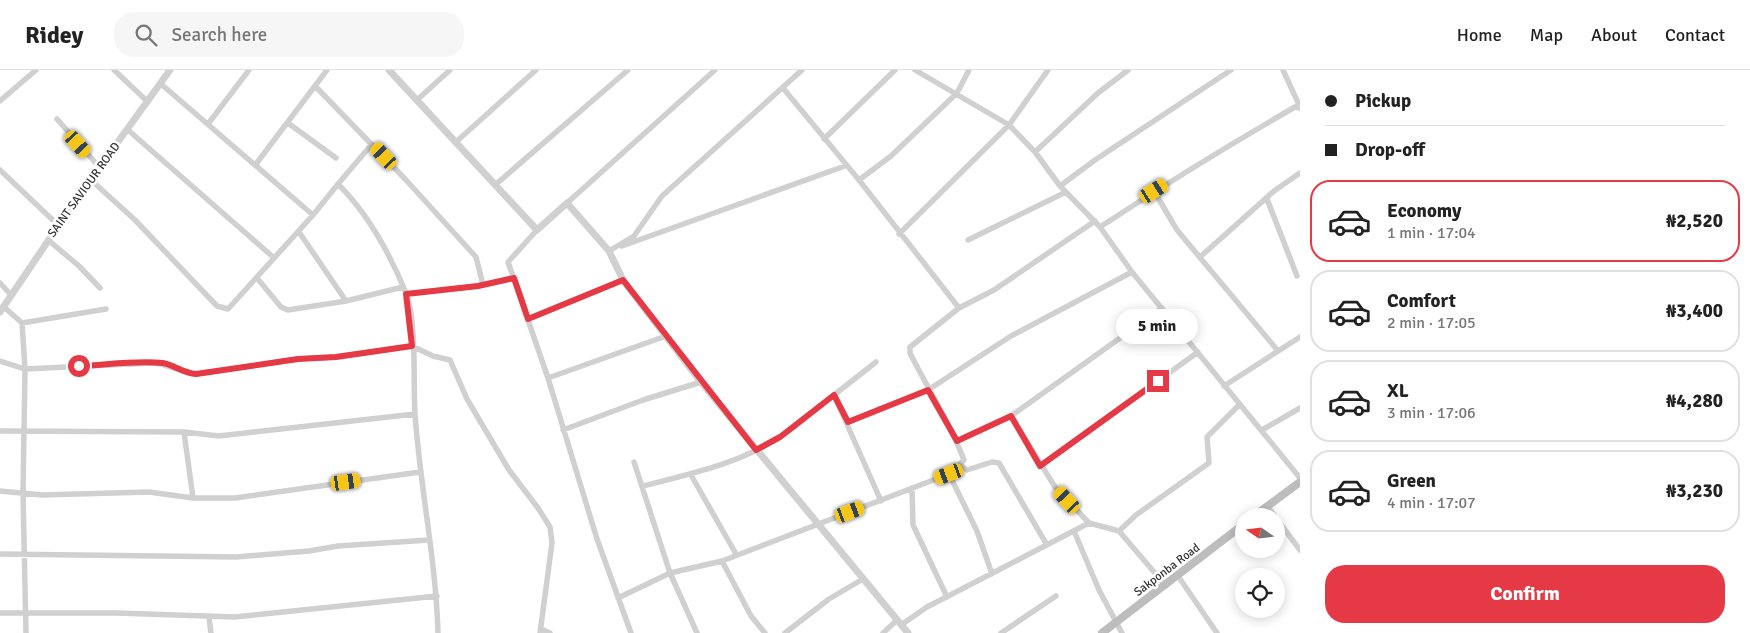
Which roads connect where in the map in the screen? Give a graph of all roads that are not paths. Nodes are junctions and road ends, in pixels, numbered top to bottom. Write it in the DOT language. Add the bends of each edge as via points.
graph roads {
  1 [pos="36,70"];
  2 [pos="114,70"];
  3 [pos="170,70"];
  4 [pos="250,70"];
  5 [pos="327,70"];
  6 [pos="389,70"];
  7 [pos="450,70"];
  8 [pos="536,70"];
  9 [pos="628,70"];
  10 [pos="715,70"];
  11 [pos="802,70"];
  12 [pos="895,70"];
  13 [pos="915,70"];
  14 [pos="969,70"];
  15 [pos="1048,70"];
  16 [pos="1128,70"];
  17 [pos="1231,70"];
  18 [pos="1283,70"];
  19 [pos="161,84"];
  20 [pos="316,87"];
  21 [pos="783,88"];
  22 [pos="957,94"];
  23 [pos="417,100"];
  24 [pos="0,101"];
  25 [pos="148,102"];
  26 [pos="1300,105"];
  27 [pos="57,119"];
  28 [pos="288,123"];
  29 [pos="208,124"];
  30 [pos="1009,125"];
  31 [pos="128,130"];
  32 [pos="824,139"];
  33 [pos="456,142"];
  34 [pos="372,144"];
  35 [pos="1035,152"];
  36 [pos="336,158"];
  37 [pos="256,164"];
  38 [pos="846,166"];
  39 [pos="100,168"];
  40 [pos="0,170"];
  41 [pos="1300,173"];
  42 [pos="91,180"];
  43 [pos="859,180"];
  44 [pos="338,184"];
  45 [pos="495,185"];
  46 [pos="1060,186"];
  47 [pos="1154,191"];
  48 [pos="1066,192"];
  49 [pos="1267,199"];
  50 [pos="567,203"];
  51 [pos="1261,205"];
  52 [pos="1270,208"];
  53 [pos="313,215"];
  54 [pos="1095,221"];
  55 [pos="58,225"];
  56 [pos="1100,227"];
  57 [pos="537,230"];
  58 [pos="299,232"];
  59 [pos="899,234"];
  60 [pos="48,240"];
  61 [pos="968,240"];
  62 [pos="609,251"];
  63 [pos="273,257"];
  64 [pos="1200,257"];
  65 [pos="1132,272"];
  66 [pos="1297,276"];
  67 [pos="257,278"];
  68 [pos="514,278"];
  69 [pos="623,280"];
  70 [pos="0,283"];
  71 [pos="483,285"];
  72 [pos="403,287"];
  73 [pos="100,288"];
  74 [pos="406,294"];
  75 [pos="11,295"];
  76 [pos="346,300"];
  77 [pos="959,308"];
  78 [pos="1162,308"];
  79 [pos="106,309"];
  80 [pos="2,310"];
  81 [pos="528,319"];
  82 [pos="22,323"];
  83 [pos="666,336"];
  84 [pos="1300,337"];
  85 [pos="412,346"];
  86 [pos="1278,351"];
  87 [pos="1198,352"];
  88 [pos="0,361"];
  89 [pos="876,362"];
  90 [pos="25,369"];
  91 [pos="548,378"];
  92 [pos="701,382"];
  93 [pos="1224,386"];
  94 [pos="928,390"];
  95 [pos="834,395"];
  96 [pos="1239,405"];
  97 [pos="1300,408"];
  98 [pos="415,414"];
  99 [pos="1011,416"];
  100 [pos="848,422"];
  101 [pos="564,430"];
  102 [pos="1262,430"];
  103 [pos="0,431"];
  104 [pos="22,432"];
  105 [pos="184,432"];
  106 [pos="957,441"];
  107 [pos="756,450"];
  108 [pos="634,462"];
  109 [pos="961,465"];
  110 [pos="1040,466"];
  111 [pos="420,472"];
  112 [pos="949,474"];
  113 [pos="691,475"];
  114 [pos="1300,478"];
  115 [pos="1300,482"];
  116 [pos="643,486"];
  117 [pos="912,488"];
  118 [pos="0,491"];
  119 [pos="23,493"];
  120 [pos="193,498"];
  121 [pos="881,501"];
  122 [pos="1267,506"];
  123 [pos="1264,508"];
  124 [pos="1089,523"];
  125 [pos="818,524"];
  126 [pos="1285,529"];
  127 [pos="1074,531"];
  128 [pos="1119,531"];
  129 [pos="1235,531"];
  130 [pos="429,540"];
  131 [pos="1046,545"];
  132 [pos="1300,550"];
  133 [pos="0,554"];
  134 [pos="25,554"];
  135 [pos="736,554"];
  136 [pos="722,561"];
  137 [pos="670,573"];
  138 [pos="992,574"];
  139 [pos="1178,576"];
  140 [pos="864,579"];
  141 [pos="1166,586"];
  142 [pos="437,596"];
  143 [pos="1056,596"];
  144 [pos="947,597"];
  145 [pos="618,598"];
  146 [pos="0,613"];
  147 [pos="25,613"];
  148 [pos="210,617"];
  149 [pos="899,623"];
  150 [pos="1115,623"];
  151 [pos="541,631"];
  152 [pos="26,633"];
  153 [pos="211,633"];
  154 [pos="438,633"];
  155 [pos="550,633"];
  156 [pos="631,633"];
  157 [pos="697,633"];
  158 [pos="765,633"];
  159 [pos="784,633"];
  160 [pos="883,633"];
  161 [pos="908,633"];
  162 [pos="1001,633"];
  163 [pos="1102,633"];
  164 [pos="1122,633"];
  165 [pos="1217,633"];
  1 -- 24 [label="street"];
  2 -- 25 [label="street"];
  3 -- 19 [label="street, SAINT SAVIOUR ROAD"];
  4 -- 29 [label="street"];
  5 -- 20 [label="street"];
  6 -- 23 [label="street"];
  7 -- 23 [label="street"];
  8 -- 33 [label="street"];
  9 -- 45 [label="street"];
  10 -- 50 [label="street"];
  11 -- 21 [label="street"];
  12 -- 32 [label="street"];
  13 -- 22 [label="street"];
  14 -- 22 [label="street"];
  15 -- 30 [label="street"];
  16 -- 35 [label="street" via="1098,93"];
  17 -- 46 [label="street"];
  18 -- 26 [label="street"];
  19 -- 25 [label="street, SAINT SAVIOUR ROAD"];
  19 -- 29 [label="street"];
  20 -- 28 [label="street"];
  20 -- 34 [label="street"];
  21 -- 32 [label="street"];
  21 -- 62 [label="street" via="662,196 634,236"];
  22 -- 30 [label="street"];
  22 -- 43 [label="street" via="891,156"];
  23 -- 33 [label="street"];
  25 -- 31 [label="street, SAINT SAVIOUR ROAD"];
  26 -- 47 [label="street"];
  27 -- 39 [label="street"];
  28 -- 36 [label="street"];
  28 -- 37 [label="street"];
  29 -- 37 [label="street"];
  30 -- 35 [label="street"];
  30 -- 59 [label="street"];
  31 -- 39 [label="street, SAINT SAVIOUR ROAD"];
  31 -- 63 [label="street"];
  32 -- 38 [label="street"];
  33 -- 45 [label="street"];
  34 -- 44 [label="street"];
  34 -- 71 [label="street" via="476,257"];
  35 -- 46 [label="street"];
  37 -- 53 [label="street"];
  38 -- 43 [label="street"];
  38 -- 62 [label="street"];
  39 -- 42 [label="street, SAINT SAVIOUR ROAD"];
  40 -- 55 [label="street"];
  41 -- 49 [label="street"];
  42 -- 55 [label="street, SAINT SAVIOUR ROAD"];
  42 -- 67 [label="street" via="135,220 217,306 228,309"];
  43 -- 59 [label="street"];
  44 -- 53 [label="street"];
  44 -- 72 [label="street" via="352,198 389,253"];
  45 -- 57 [label="street"];
  46 -- 48 [label="street"];
  47 -- 56 [label="street"];
  47 -- 64 [label="street" via="1177,230"];
  48 -- 54 [label="street"];
  48 -- 61 [label="street"];
  49 -- 51 [label="street"];
  49 -- 52 [label="street"];
  50 -- 57 [label="street"];
  50 -- 62 [label="street"];
  51 -- 52 [label="street"];
  51 -- 64 [label="street"];
  52 -- 66 [label="street"];
  53 -- 58 [label="street"];
  54 -- 56 [label="street"];
  54 -- 77 [label="street" via="994,290"];
  55 -- 60 [label="street, SAINT SAVIOUR ROAD"];
  56 -- 65 [label="street"];
  57 -- 68 [label="street" via="508,262"];
  58 -- 63 [label="street"];
  58 -- 76 [label="street"];
  59 -- 77 [label="street"];
  60 -- 73 [label="street"];
  60 -- 75 [label="street, SAINT SAVIOUR ROAD"];
  62 -- 69 [label="street"];
  63 -- 67 [label="street"];
  64 -- 86 [label="street"];
  65 -- 78 [label="street"];
  65 -- 94 [label="street" via="1011,336"];
  67 -- 76 [label="street" via="288,310"];
  68 -- 71 [label="street"];
  68 -- 81 [label="street"];
  69 -- 81 [label="street"];
  69 -- 83 [label="street"];
  70 -- 75 [label="street"];
  71 -- 74 [label="street"];
  72 -- 74 [label="street"];
  72 -- 76 [label="street"];
  74 -- 85 [label="street"];
  75 -- 80 [label="street, SAINT SAVIOUR ROAD"];
  77 -- 94 [label="street" via="909,350"];
  78 -- 87 [label="street"];
  78 -- 99 [label="street"];
  79 -- 82 [label="street"];
  80 -- 82 [label="street"];
  81 -- 91 [label="street"];
  82 -- 90 [label="street"];
  83 -- 91 [label="street"];
  83 -- 92 [label="street"];
  84 -- 86 [label="street"];
  85 -- 90 [label="street" via="196,374 152,362"];
  85 -- 98 [label="street"];
  85 -- 151 [label="street" via="450,360 467,399 509,470 550,527 552,543"];
  86 -- 93 [label="street"];
  87 -- 93 [label="street"];
  87 -- 110 [label="street"];
  88 -- 90 [label="street"];
  89 -- 95 [label="street"];
  90 -- 104 [label="street"];
  91 -- 101 [label="street"];
  92 -- 101 [label="street"];
  92 -- 107 [label="street"];
  93 -- 96 [label="street"];
  94 -- 100 [label="street"];
  94 -- 106 [label="street"];
  95 -- 100 [label="street"];
  95 -- 107 [label="street" via="780,437"];
  96 -- 102 [label="street"];
  96 -- 128 [label="street" via="1207,437 1209,463 1136,515"];
  97 -- 102 [label="street"];
  98 -- 105 [label="street" via="219,436"];
  98 -- 111 [label="street"];
  99 -- 106 [label="street"];
  99 -- 110 [label="street"];
  100 -- 121 [label="street"];
  101 -- 145 [label="street"];
  102 -- 114 [label="street"];
  103 -- 104 [label="street"];
  104 -- 105 [label="street"];
  104 -- 119 [label="street"];
  105 -- 120 [label="street"];
  106 -- 109 [label="street" via="964,460"];
  107 -- 113 [label="street"];
  107 -- 125 [label="street"];
  108 -- 116 [label="street"];
  109 -- 112 [label="street"];
  109 -- 131 [label="street" via="967,470 998,463"];
  110 -- 124 [label="street"];
  111 -- 120 [label="street" via="235,498"];
  111 -- 130 [label="street"];
  112 -- 117 [label="street"];
  112 -- 138 [label="street" via="977,531"];
  113 -- 116 [label="street"];
  113 -- 135 [label="street"];
  115 -- 122 [label="main road"];
  116 -- 137 [label="street"];
  117 -- 121 [label="street"];
  117 -- 144 [label="street" via="913,525"];
  118 -- 119 [label="street"];
  119 -- 120 [label="street" via="150,492"];
  119 -- 134 [label="street"];
  121 -- 125 [label="street"];
  122 -- 123 [label="main road"];
  124 -- 127 [label="street"];
  124 -- 128 [label="street"];
  125 -- 135 [label="street"];
  125 -- 140 [label="street"];
  126 -- 132 [label="street"];
  127 -- 131 [label="street"];
  127 -- 150 [label="street"];
  128 -- 141 [label="street"];
  129 -- 139 [label="main road, Sakponba Road"];
  130 -- 134 [label="street" via="236,557"];
  130 -- 142 [label="street"];
  131 -- 138 [label="street"];
  133 -- 134 [label="street"];
  134 -- 147 [label="street"];
  135 -- 136 [label="street"];
  136 -- 137 [label="street"];
  136 -- 158 [label="street" via="751,616"];
  137 -- 145 [label="street"];
  137 -- 157 [label="street"];
  138 -- 144 [label="street"];
  139 -- 141 [label="main road, Sakponba Road"];
  139 -- 165 [label="street"];
  140 -- 149 [label="street"];
  140 -- 159 [label="street" via="829,599"];
  141 -- 150 [label="main road, Sakponba Road"];
  142 -- 148 [label="street"];
  142 -- 154 [label="street"];
  143 -- 162 [label="street"];
  144 -- 149 [label="street"];
  145 -- 156 [label="street"];
  146 -- 147 [label="street"];
  147 -- 148 [label="street"];
  147 -- 152 [label="street"];
  148 -- 153 [label="street"];
  149 -- 160 [label="street"];
  149 -- 161 [label="street"];
  150 -- 163 [label="main road, Sakponba Road"];
  150 -- 164 [label="street"];
  151 -- 155 [label="street"];
}
